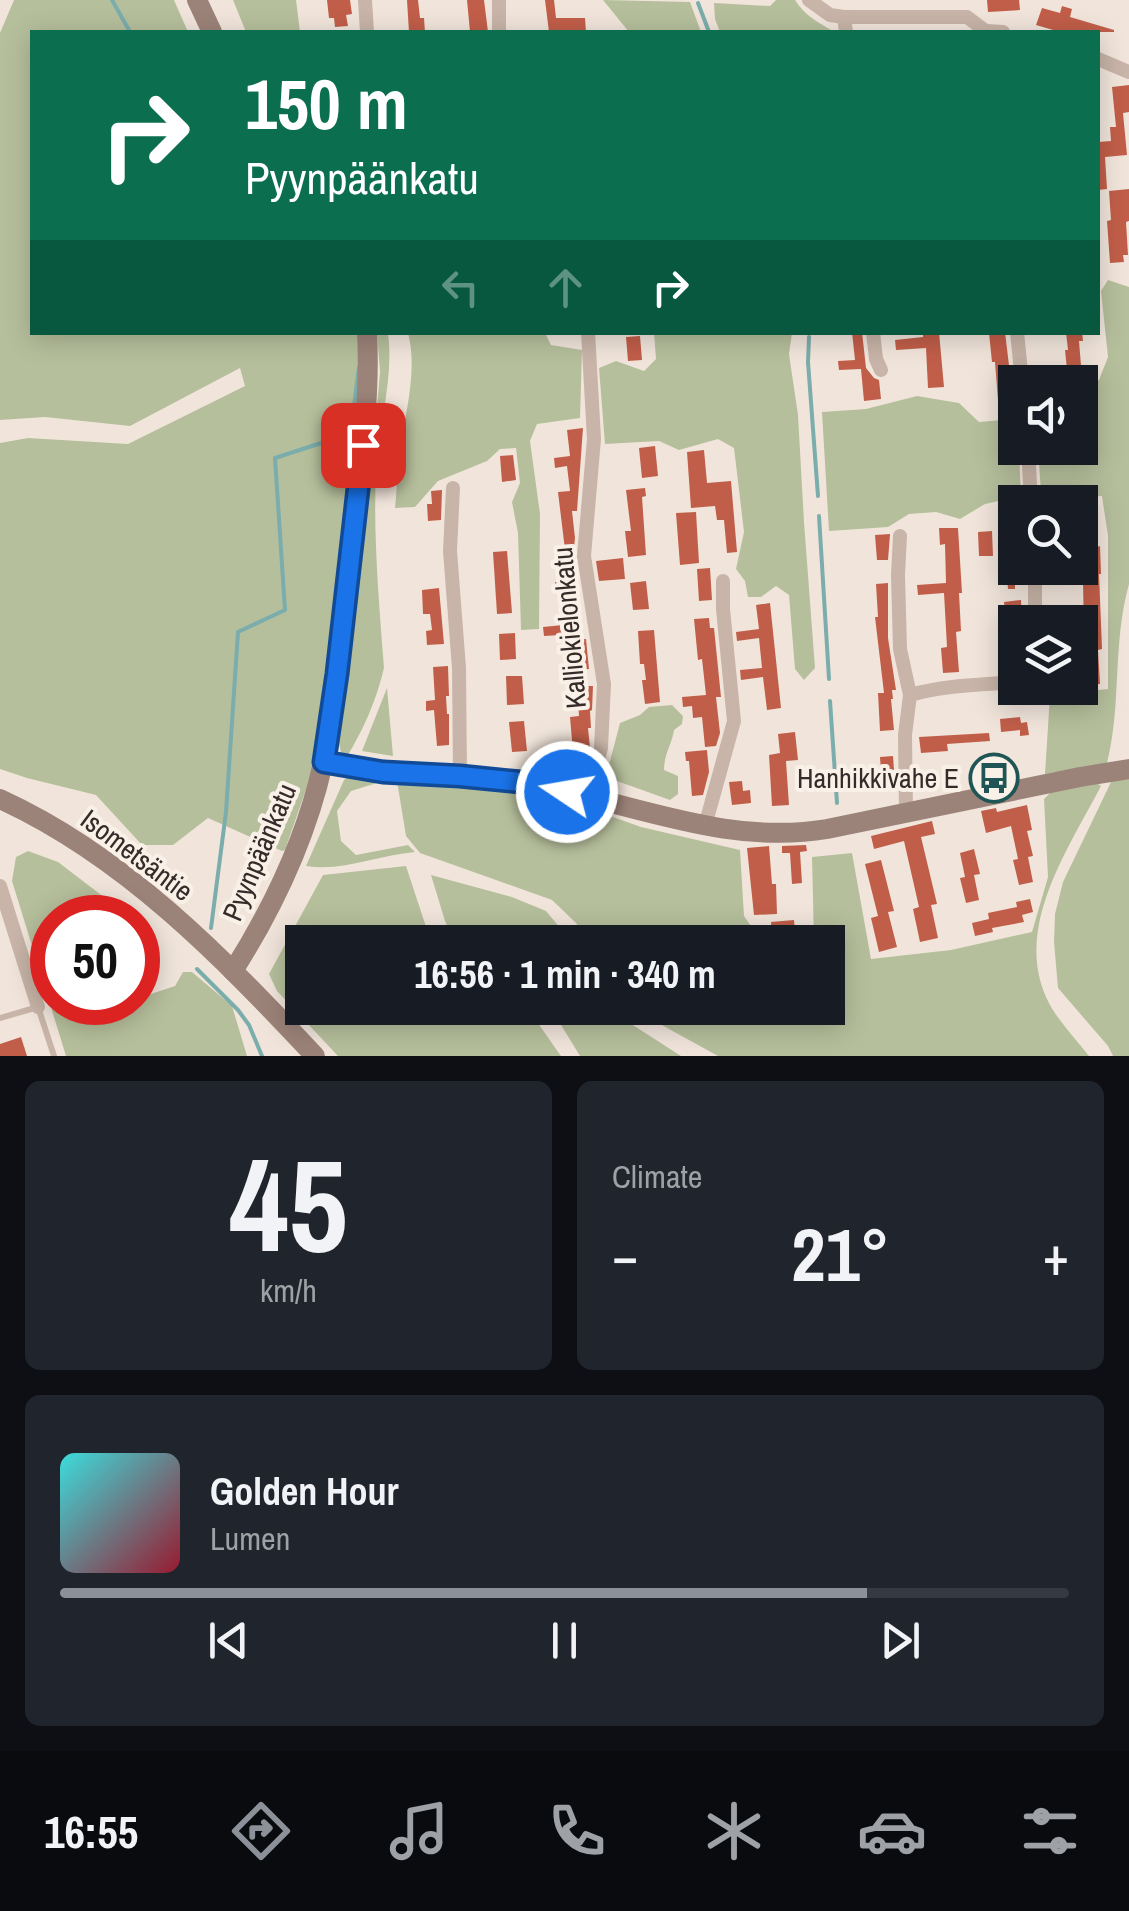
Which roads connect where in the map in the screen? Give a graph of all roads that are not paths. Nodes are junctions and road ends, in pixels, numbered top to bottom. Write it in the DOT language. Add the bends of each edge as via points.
graph roads {
  1 [pos="198,0"];
  2 [pos="365,0"];
  3 [pos="499,0"];
  4 [pos="809,0"];
  5 [pos="845,25"];
  6 [pos="211,30"];
  7 [pos="368,30"];
  8 [pos="499,30"];
  9 [pos="989,30"];
  10 [pos="1100,60"];
  11 [pos="1129,72"];
  12 [pos="367,335"];
  13 [pos="588,335"];
  14 [pos="873,335"];
  15 [pos="1017,335"];
  16 [pos="1020,365"];
  17 [pos="881,370"];
  18 [pos="453,488"];
  19 [pos="900,536"];
  20 [pos="722,581"];
  21 [pos="998,683"];
  22 [pos="910,695"];
  23 [pos="324,762"];
  24 [pos="1129,769"];
  25 [pos="460,776"];
  26 [pos="0,798"];
  27 [pos="587,798"];
  28 [pos="906,813"];
  29 [pos="706,826"];
  30 [pos="0,886"];
  31 [pos="233,971"];
  32 [pos="30,982"];
  33 [pos="30,1009"];
  34 [pos="0,1018"];
  35 [pos="44,1025"];
  36 [pos="54,1056"];
  37 [pos="315,1056"];
  1 -- 6 [label="main road"];
  2 -- 7 [label="street"];
  3 -- 8 [label="street"];
  4 -- 5 [label="street"];
  5 -- 9 [label="street" via="967,17"];
  10 -- 11 [label="street"];
  12 -- 23 [label="main road, Pyynpäänkatu" via="367,412"];
  13 -- 27 [label="street, Kalliokielonkatu" via="594,440 584,556 604,684 601,748"];
  14 -- 17 [label="street"];
  15 -- 16 [label="street"];
  18 -- 25 [label="street"];
  19 -- 22 [label="street" via="900,649"];
  20 -- 29 [label="street" via="734,721"];
  21 -- 22 [label="street"];
  22 -- 28 [label="street"];
  23 -- 25 [label="main road"];
  23 -- 31 [label="main road, Pyynpäänkatu" via="288,865"];
  24 -- 28 [label="main road"];
  25 -- 27 [label="main road"];
  26 -- 31 [label="main road, Isometsäntie" via="138,885"];
  27 -- 29 [label="main road"];
  28 -- 29 [label="main road" via="789,834"];
  30 -- 32 [label="street"];
  31 -- 37 [label="main road, Isometsäntie"];
  33 -- 34 [label="lane"];
  35 -- 36 [label="lane"];
}
